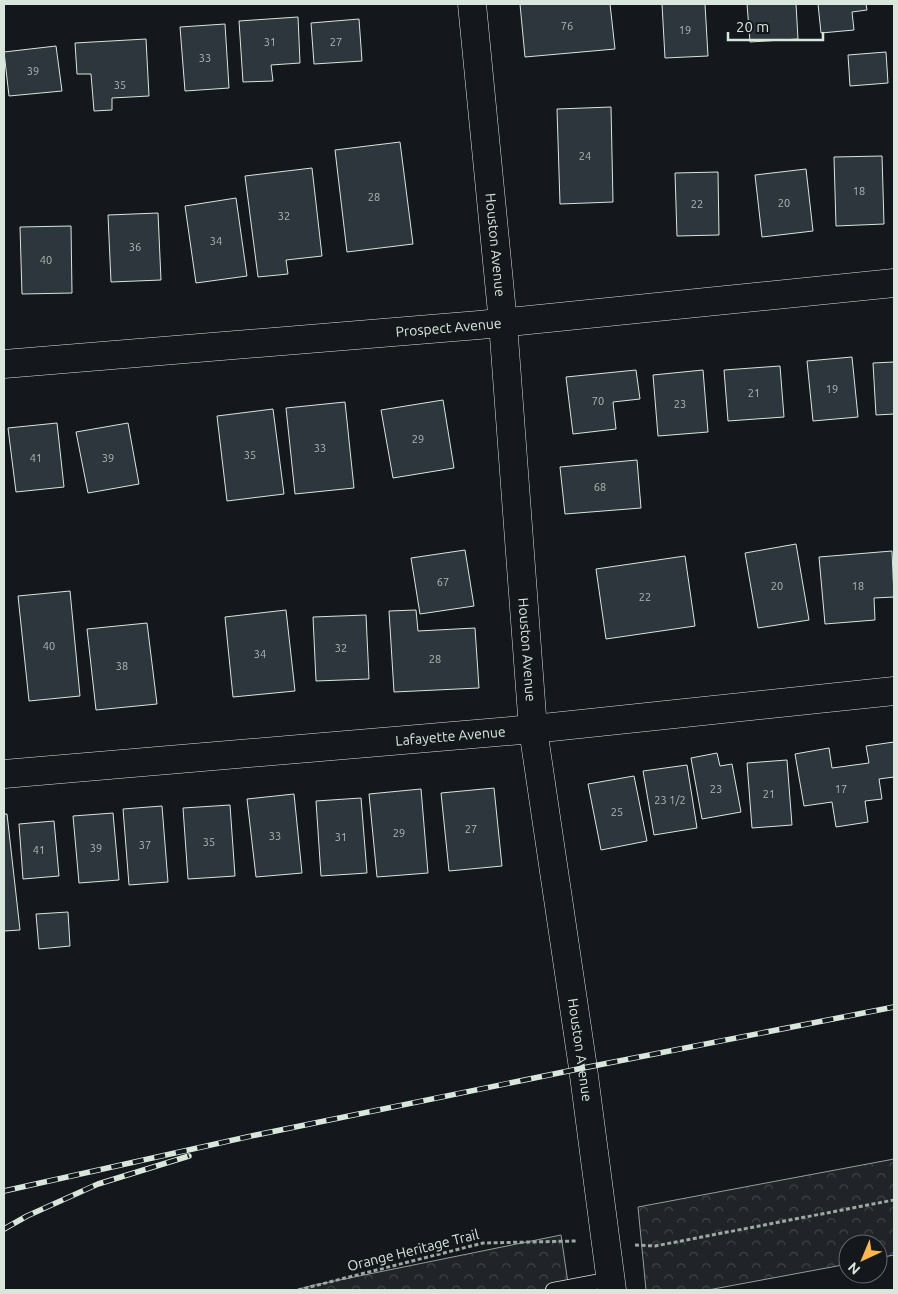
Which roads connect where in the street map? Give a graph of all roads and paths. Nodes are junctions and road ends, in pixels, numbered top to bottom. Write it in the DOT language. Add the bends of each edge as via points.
graph roads {
  1 [pos="472,4"];
  2 [pos="894,284"];
  3 [pos="502,322"];
  4 [pos="4,364"];
  5 [pos="894,691"];
  6 [pos="533,729"];
  7 [pos="4,774"];
  8 [pos="894,1200"];
  9 [pos="564,1240"];
  10 [pos="655,1246"];
  11 [pos="612,1285"];
  12 [pos="298,1290"];
  13 [pos="552,1290"];
  1 -- 3 [label="street, Houston Avenue"];
  2 -- 3 [label="street, Prospect Avenue"];
  3 -- 4 [label="street, Prospect Avenue"];
  3 -- 6 [label="street, Houston Avenue"];
  5 -- 6 [label="street, Lafayette Avenue"];
  6 -- 7 [label="street, Lafayette Avenue"];
  6 -- 11 [label="street, Houston Avenue"];
  8 -- 10 [label="path"];
  9 -- 12 [label="path, Orange Heritage Trail" via="483,1243"];
  11 -- 13 [label="lane"];
}
